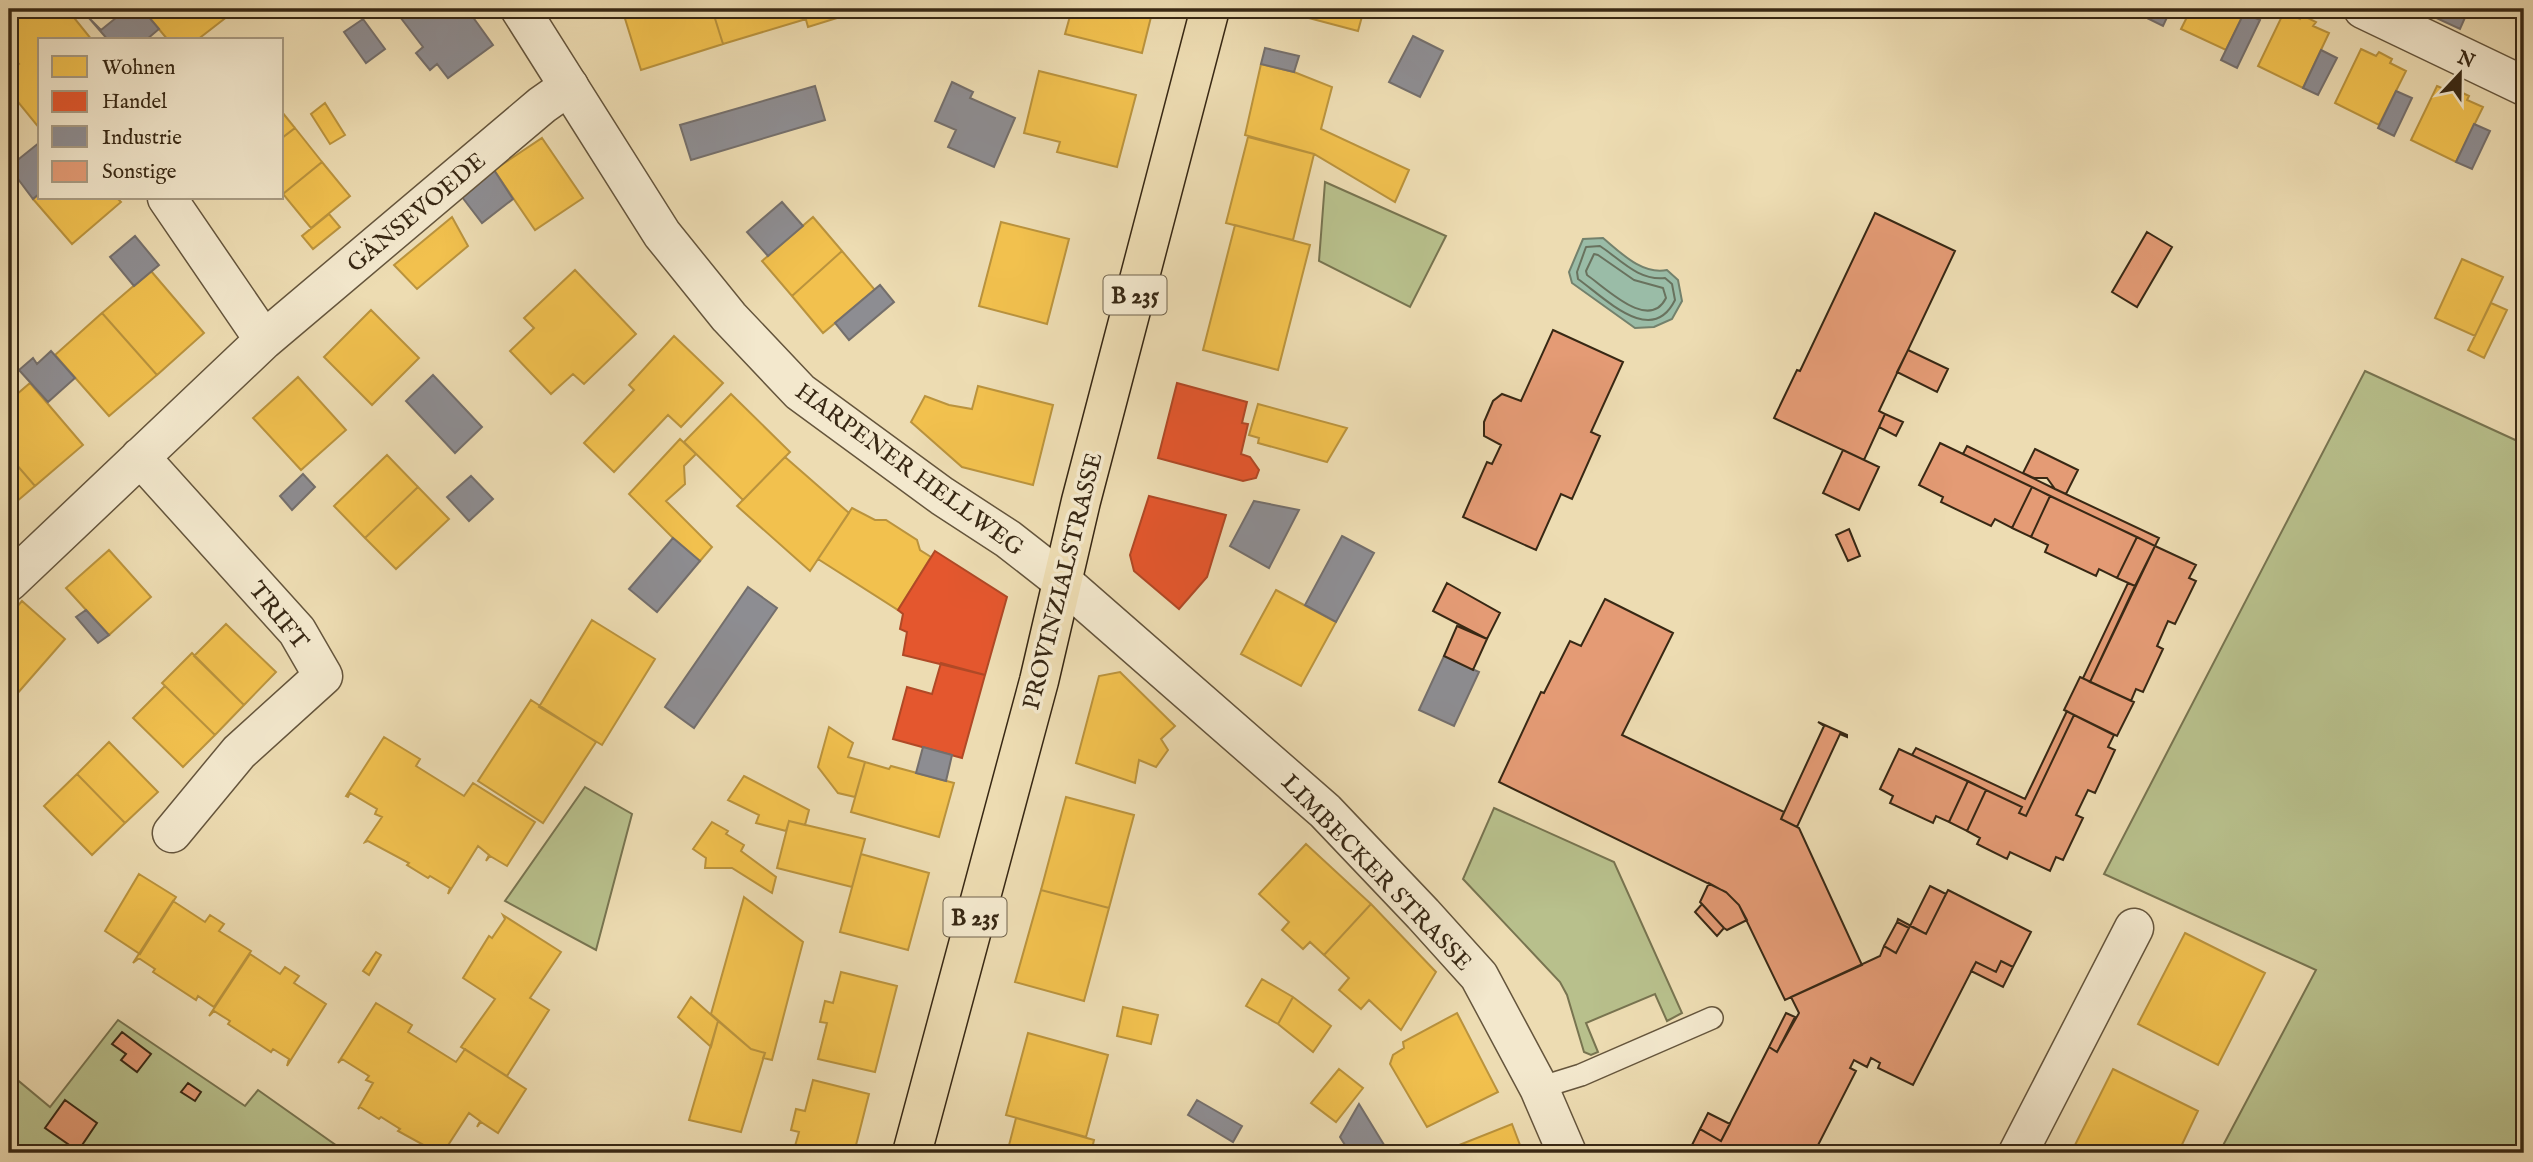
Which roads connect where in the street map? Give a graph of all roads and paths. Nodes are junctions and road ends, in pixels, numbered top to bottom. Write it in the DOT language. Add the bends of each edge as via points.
graph roads {
  1 [pos="520,9"];
  2 [pos="1210,9"];
  3 [pos="2363,9"];
  4 [pos="569,86"];
  5 [pos="2524,86"];
  6 [pos="168,200"];
  7 [pos="264,340"];
  8 [pos="140,457"];
  9 [pos="9,582"];
  10 [pos="1063,582"];
  11 [pos="172,833"];
  12 [pos="2134,928"];
  13 [pos="1712,1018"];
  14 [pos="1539,1088"];
  15 [pos="912,1153"];
  16 [pos="1567,1153"];
  17 [pos="2018,1153"];
  1 -- 4 [label="street, HARPENER HELLWEG"];
  2 -- 10 [label="main road, PROVINZIALSTRASSE / B 235"];
  3 -- 5 [label="street"];
  4 -- 7 [label="street, GÄNSEVOEDE"];
  4 -- 10 [label="street, HARPENER HELLWEG" via="662,234 729,317 800,392"];
  6 -- 7 [label="street"];
  7 -- 8 [label="street, GÄNSEVOEDE"];
  8 -- 9 [label="street, GÄNSEVOEDE"];
  8 -- 11 [label="street, TRIFT" via="296,631 323,676 239,752"];
  10 -- 14 [label="street, LIMBECKER STRASSE" via="1325,811 1423,914 1479,976"];
  10 -- 15 [label="main road, PROVINZIALSTRASSE / B 235"];
  12 -- 17 [label="street"];
  13 -- 14 [label="lane" via="1581,1075"];
  14 -- 16 [label="street, LIMBECKER STRASSE"];
}
